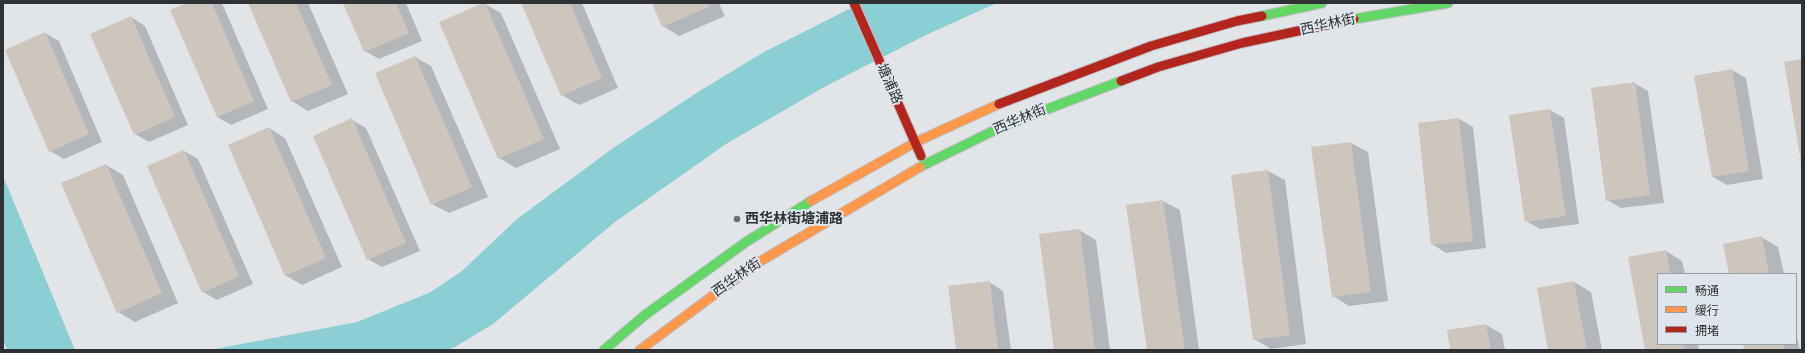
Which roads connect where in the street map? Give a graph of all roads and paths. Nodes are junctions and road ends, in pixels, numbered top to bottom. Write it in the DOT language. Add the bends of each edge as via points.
graph roads {
  1 [pos="854,3"];
  2 [pos="1322,3"];
  3 [pos="1448,3"];
  4 [pos="916,142"];
  5 [pos="925,164"];
  6 [pos="604,350"];
  7 [pos="640,350"];
  1 -- 4 [label="main road, 塘浦路"];
  2 -- 4 [label="main road, 西华林街" via="1237,21 1151,46 1001,103"];
  3 -- 5 [label="main road, 西华林街" via="1357,18 1242,43 1158,66 1003,126"];
  4 -- 5 [label="main road, 塘浦路"];
  4 -- 6 [label="main road, 西华林街" via="746,242 646,315"];
  5 -- 7 [label="main road, 西华林街" via="754,265"];
}
